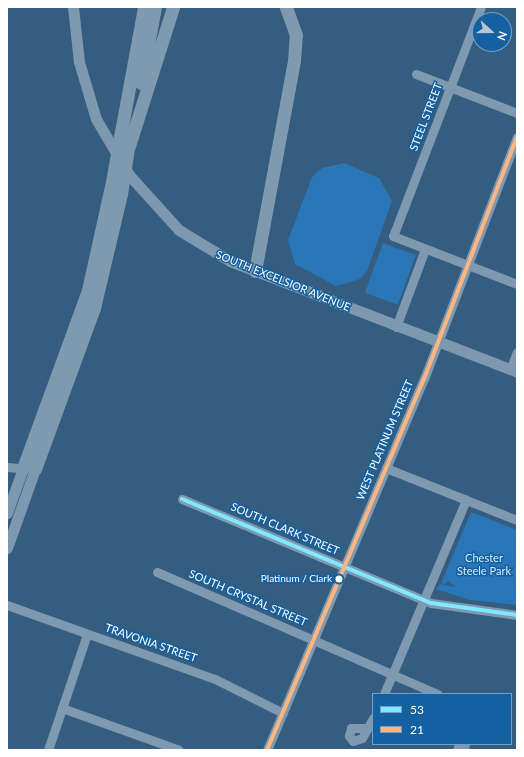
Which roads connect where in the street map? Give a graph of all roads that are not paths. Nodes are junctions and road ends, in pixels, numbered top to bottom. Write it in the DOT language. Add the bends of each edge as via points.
graph roads {
  1 [pos="73,7"];
  2 [pos="144,7"];
  3 [pos="155,7"];
  4 [pos="173,7"];
  5 [pos="286,7"];
  6 [pos="482,7"];
  7 [pos="416,74"];
  8 [pos="450,88"];
  9 [pos="517,113"];
  10 [pos="517,136"];
  11 [pos="126,143"];
  12 [pos="426,249"];
  13 [pos="468,265"];
  14 [pos="255,271"];
  15 [pos="517,284"];
  16 [pos="396,327"];
  17 [pos="438,342"];
  18 [pos="517,352"];
  19 [pos="514,371"];
  20 [pos="7,467"];
  21 [pos="386,468"];
  22 [pos="29,469"];
  23 [pos="182,500"];
  24 [pos="466,500"];
  25 [pos="7,513"];
  26 [pos="517,520"];
  27 [pos="7,548"];
  28 [pos="344,566"];
  29 [pos="157,572"];
  30 [pos="423,600"];
  31 [pos="7,605"];
  32 [pos="517,615"];
  33 [pos="87,634"];
  34 [pos="313,639"];
  35 [pos="392,675"];
  36 [pos="384,693"];
  37 [pos="436,693"];
  38 [pos="62,708"];
  39 [pos="283,713"];
  40 [pos="372,720"];
  41 [pos="367,728"];
  42 [pos="48,750"];
  43 [pos="179,750"];
  44 [pos="267,750"];
  1 -- 14 [label="main road, SOUTH EXCELSIOR AVENUE" via="86,89 104,136 122,164 179,230 211,251"];
  2 -- 11 [label="highway"];
  3 -- 11 [label="highway"];
  4 -- 11 [label="highway"];
  5 -- 14 [label="highway" via="296,35 294,61"];
  6 -- 8 [label="street, STEEL STREET"];
  7 -- 8 [label="street"];
  8 -- 9 [label="street"];
  8 -- 12 [label="street, STEEL STREET" via="393,236"];
  10 -- 13 [label="street, WEST PLATINUM STREET"];
  11 -- 22 [label="highway, bridge" via="112,182 88,290"];
  11 -- 22 [label="highway, bridge" via="121,194 94,308"];
  12 -- 13 [label="street"];
  12 -- 16 [label="street"];
  13 -- 15 [label="street"];
  13 -- 17 [label="street, WEST PLATINUM STREET"];
  14 -- 16 [label="main road, SOUTH EXCELSIOR AVENUE"];
  16 -- 17 [label="main road, SOUTH EXCELSIOR AVENUE"];
  17 -- 19 [label="main road, SOUTH EXCELSIOR AVENUE"];
  17 -- 21 [label="street, WEST PLATINUM STREET"];
  18 -- 19 [label="street"];
  20 -- 22 [label="street"];
  21 -- 24 [label="street"];
  21 -- 28 [label="street, WEST PLATINUM STREET"];
  22 -- 25 [label="main road"];
  22 -- 27 [label="main road"];
  23 -- 28 [label="street, SOUTH CLARK STREET"];
  24 -- 26 [label="street"];
  24 -- 30 [label="street"];
  28 -- 30 [label="street, SOUTH CLARK STREET"];
  28 -- 34 [label="street, WEST PLATINUM STREET"];
  29 -- 34 [label="street, SOUTH CRYSTAL STREET"];
  30 -- 32 [label="street, SOUTH CLARK STREET" via="469,610"];
  30 -- 35 [label="street"];
  31 -- 33 [label="street, TRAVONIA STREET"];
  33 -- 38 [label="street"];
  33 -- 39 [label="street, TRAVONIA STREET" via="215,679"];
  34 -- 35 [label="street, SOUTH CRYSTAL STREET"];
  34 -- 39 [label="street, WEST PLATINUM STREET"];
  35 -- 36 [label="street"];
  35 -- 37 [label="street, SOUTH CRYSTAL STREET"];
  38 -- 42 [label="street"];
  38 -- 43 [label="street"];
  39 -- 44 [label="street, WEST PLATINUM STREET"];
  40 -- 41 [label="street"];
}
